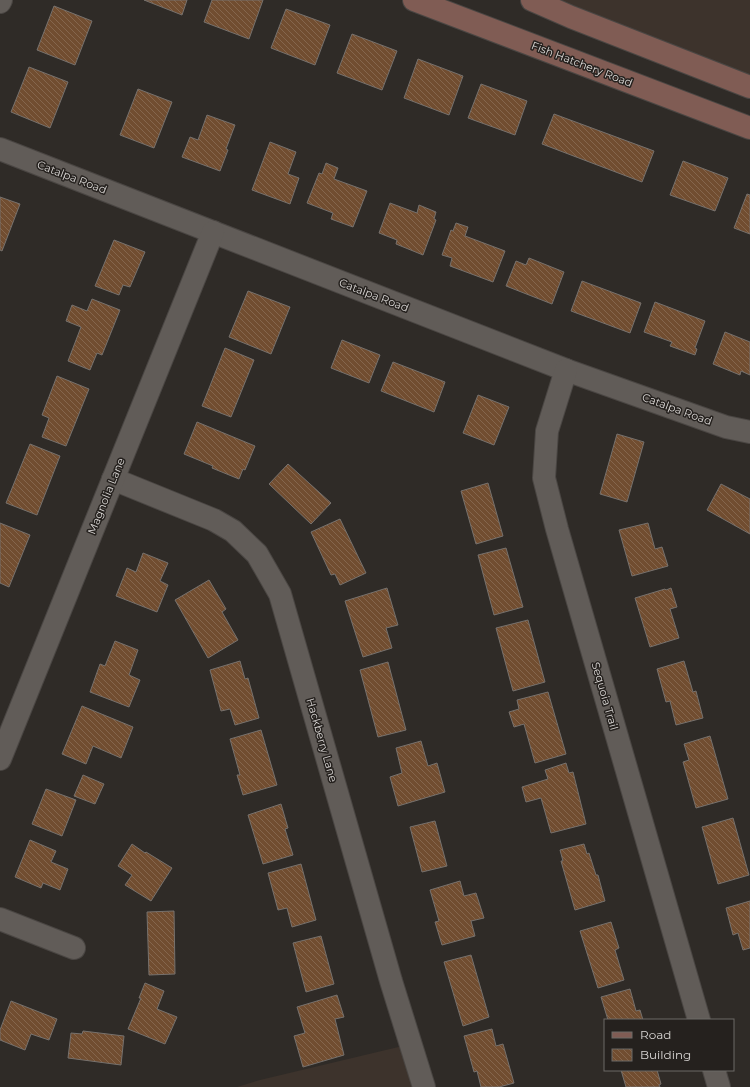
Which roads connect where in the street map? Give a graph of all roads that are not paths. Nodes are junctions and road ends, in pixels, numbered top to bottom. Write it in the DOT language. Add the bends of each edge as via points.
graph roads {
  1 [pos="414,0"];
  2 [pos="532,0"];
  3 [pos="750,87"];
  4 [pos="750,128"];
  5 [pos="0,149"];
  6 [pos="213,232"];
  7 [pos="566,370"];
  8 [pos="750,432"];
  9 [pos="113,479"];
  10 [pos="0,759"];
  11 [pos="0,919"];
  12 [pos="74,948"];
  13 [pos="699,1019"];
  14 [pos="714,1071"];
  15 [pos="424,1087"];
  16 [pos="719,1087"];
  1 -- 4 [label="main road, Fish Hatchery Road"];
  2 -- 3 [label="main road"];
  5 -- 6 [label="street, Catalpa Road"];
  6 -- 7 [label="street, Catalpa Road"];
  6 -- 9 [label="street, Magnolia Lane"];
  7 -- 8 [label="street, Catalpa Road" via="726,427"];
  7 -- 13 [label="street, Sequoia Trail" via="546,432 544,478"];
  9 -- 10 [label="street, Magnolia Lane"];
  9 -- 15 [label="street, Hackberry Lane" via="214,520 233,531 257,554 280,594"];
  11 -- 12 [label="street"];
  14 -- 16 [label="street"];
}
